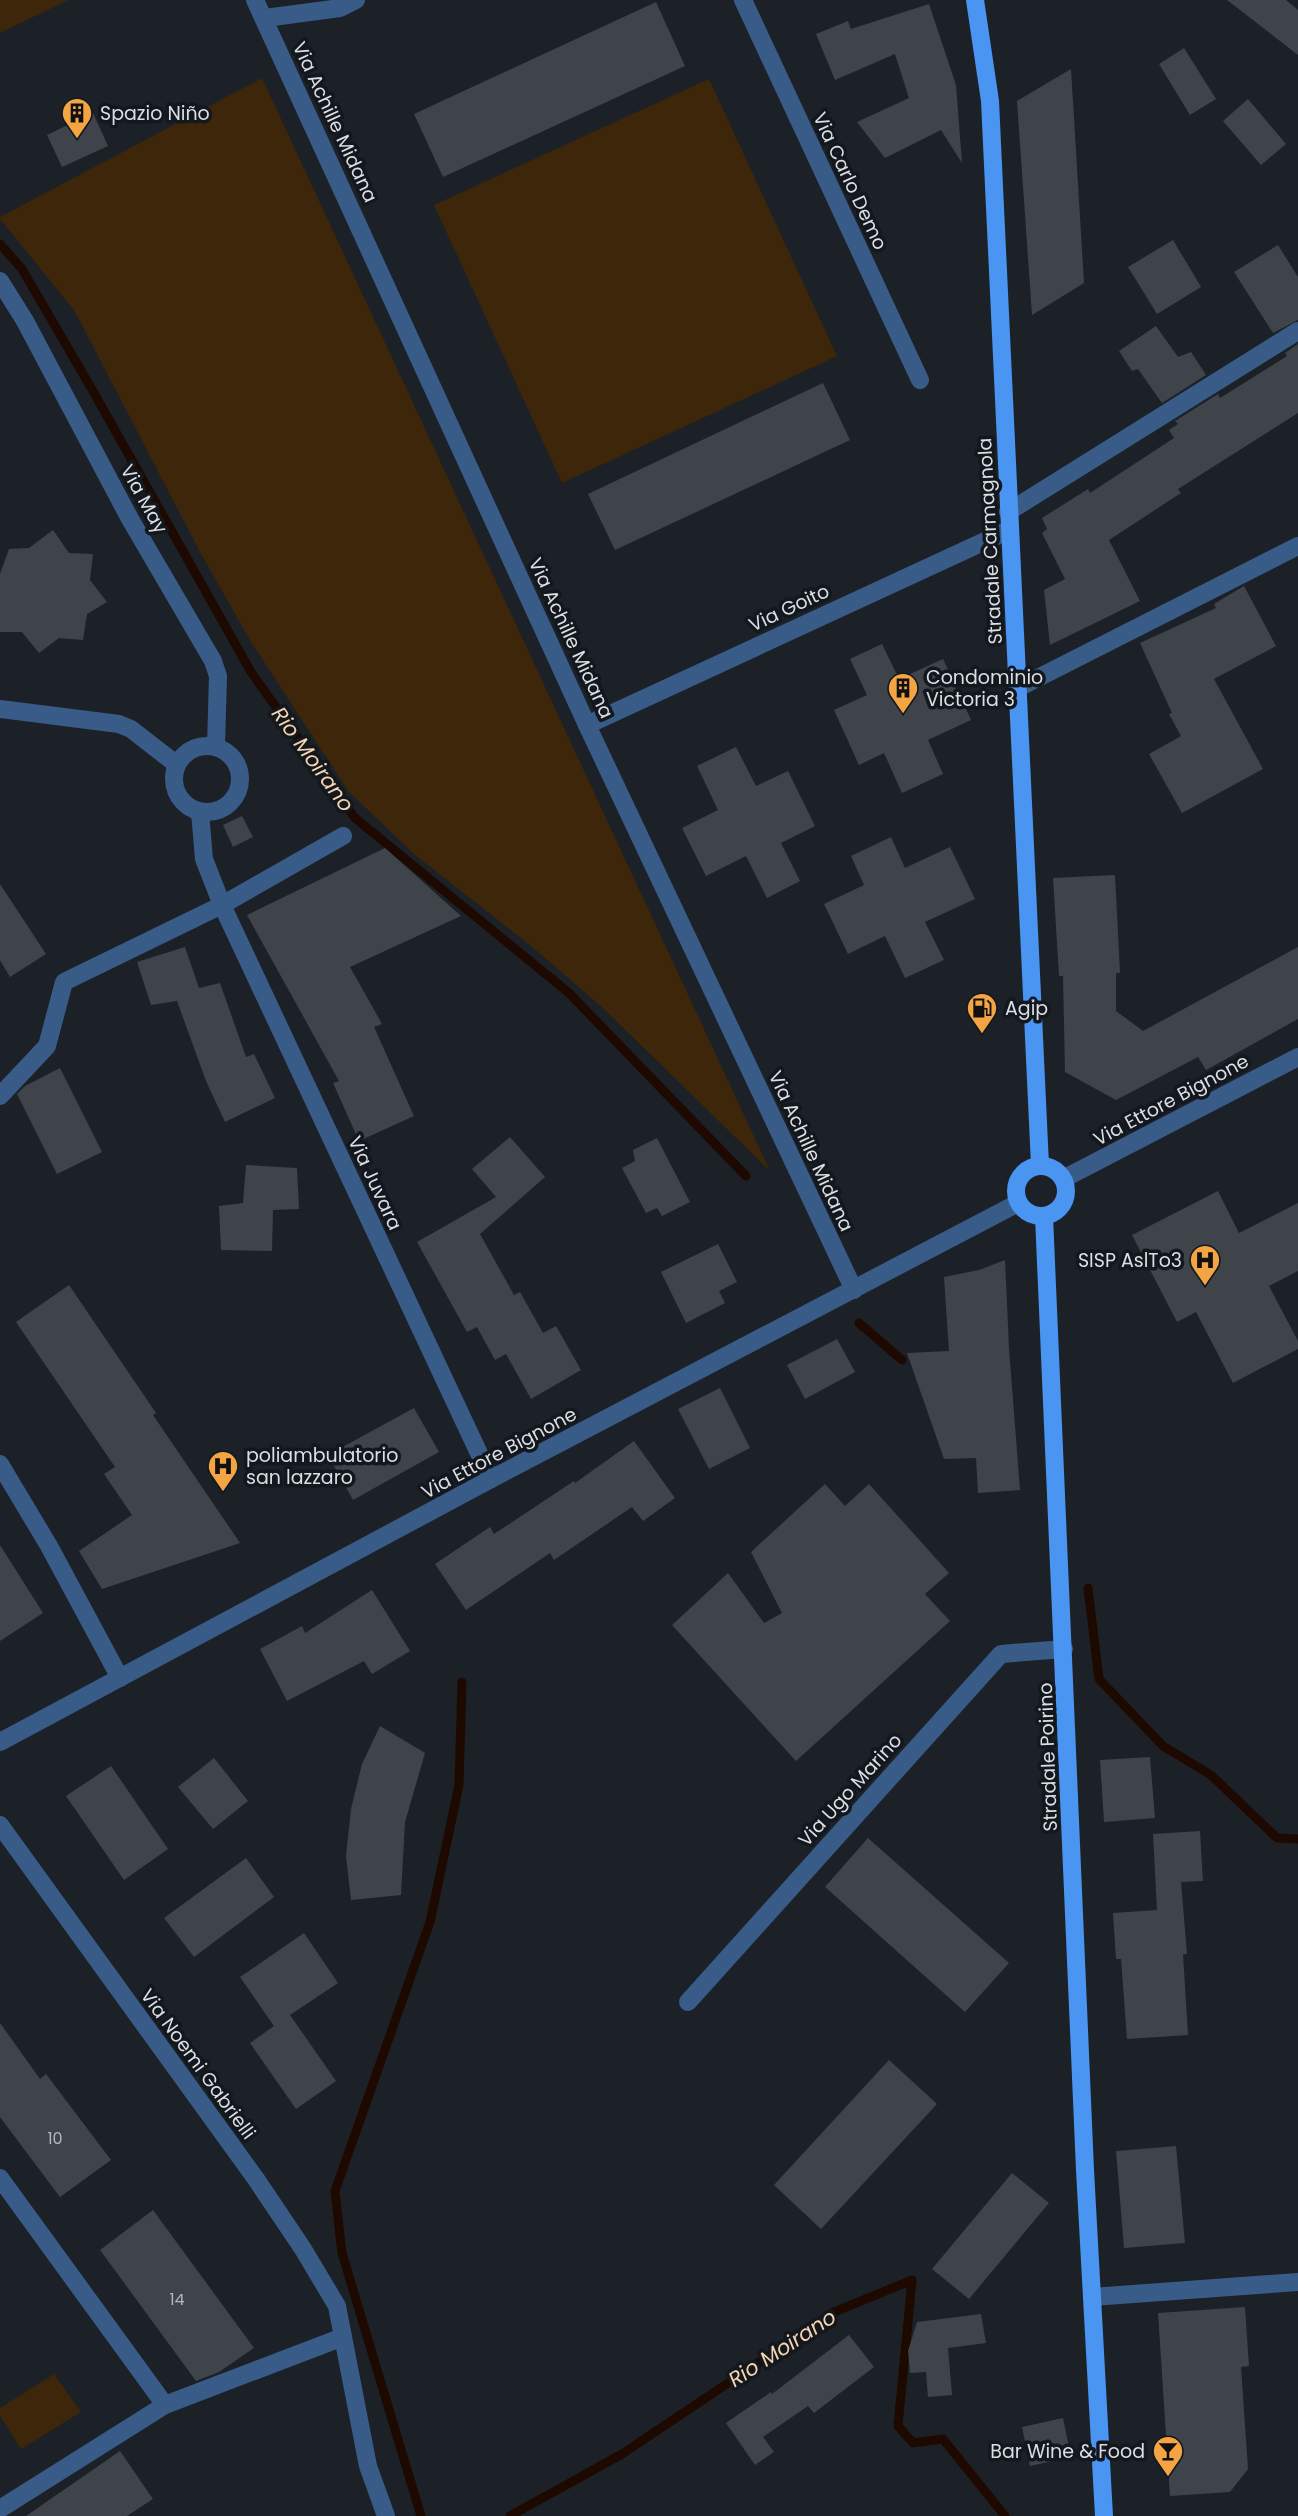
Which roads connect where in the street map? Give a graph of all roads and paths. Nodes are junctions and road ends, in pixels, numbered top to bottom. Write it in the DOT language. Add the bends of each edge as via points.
graph roads {
  1 [pos="255,0"];
  2 [pos="356,0"];
  3 [pos="743,0"];
  4 [pos="975,0"];
  5 [pos="265,19"];
  6 [pos="0,281"];
  7 [pos="1298,331"];
  8 [pos="920,380"];
  9 [pos="1008,512"];
  10 [pos="1009,530"];
  11 [pos="1298,546"];
  12 [pos="1018,688"];
  13 [pos="0,709"];
  14 [pos="587,724"];
  15 [pos="216,746"];
  16 [pos="176,764"];
  17 [pos="200,812"];
  18 [pos="343,836"];
  19 [pos="222,905"];
  20 [pos="1298,1057"];
  21 [pos="0,1096"];
  22 [pos="1040,1165"];
  23 [pos="1063,1179"];
  24 [pos="1018,1203"];
  25 [pos="1044,1216"];
  26 [pos="854,1290"];
  27 [pos="0,1464"];
  28 [pos="491,1479"];
  29 [pos="1064,1649"];
  30 [pos="120,1678"];
  31 [pos="0,1742"];
  32 [pos="0,1825"];
  33 [pos="688,2002"];
  34 [pos="0,2178"];
  35 [pos="1298,2282"];
  36 [pos="1092,2297"];
  37 [pos="343,2337"];
  38 [pos="166,2405"];
  39 [pos="0,2509"];
  40 [pos="386,2516"];
  41 [pos="1104,2516"];
  1 -- 5 [label="street, Via Achille Midana"];
  2 -- 5 [label="street" via="340,8"];
  3 -- 8 [label="street, Via Carlo Demo"];
  4 -- 9 [label="main road, Stradale Carmagnola" via="990,101"];
  5 -- 14 [label="street, Via Achille Midana"];
  6 -- 15 [label="street, Via May" via="213,661 218,676"];
  7 -- 9 [label="street"];
  9 -- 10 [label="main road, Stradale Carmagnola"];
  10 -- 12 [label="main road, Stradale Carmagnola"];
  10 -- 14 [label="street, Via Goito"];
  11 -- 12 [label="street"];
  12 -- 22 [label="main road, Stradale Carmagnola"];
  13 -- 16 [label="street" via="118,724"];
  14 -- 26 [label="street, Via Achille Midana"];
  15 -- 16 [label="street" via="193,748"];
  15 -- 17 [label="street" via="234,759 240,781 232,801 223,808"];
  16 -- 17 [label="street" via="176,793"];
  17 -- 19 [label="street, Via Juvara" via="204,859"];
  18 -- 19 [label="street"];
  19 -- 21 [label="street" via="64,982 47,1046"];
  19 -- 28 [label="street, Via Juvara"];
  20 -- 23 [label="street, Via Ettore Bignone"];
  22 -- 23 [label="main road" via="1054,1169"];
  22 -- 24 [label="main road" via="1019,1178"];
  23 -- 25 [label="main road" via="1063,1202"];
  24 -- 25 [label="main road" via="1030,1213"];
  24 -- 26 [label="street, Via Ettore Bignone"];
  25 -- 29 [label="main road, Stradale Poirino"];
  26 -- 28 [label="street, Via Ettore Bignone"];
  27 -- 30 [label="street"];
  28 -- 30 [label="street, Via Ettore Bignone"];
  29 -- 33 [label="street, Via Ugo Marino" via="1001,1654"];
  29 -- 36 [label="main road, Stradale Poirino"];
  30 -- 31 [label="street, Via Ettore Bignone"];
  32 -- 37 [label="street, Via Noemi Gabrielli" via="256,2179 337,2306"];
  34 -- 38 [label="street"];
  35 -- 36 [label="street"];
  36 -- 41 [label="main road, Stradale Poirino"];
  37 -- 38 [label="street"];
  37 -- 40 [label="street, Via Noemi Gabrielli" via="368,2466"];
  38 -- 39 [label="street"];
}
